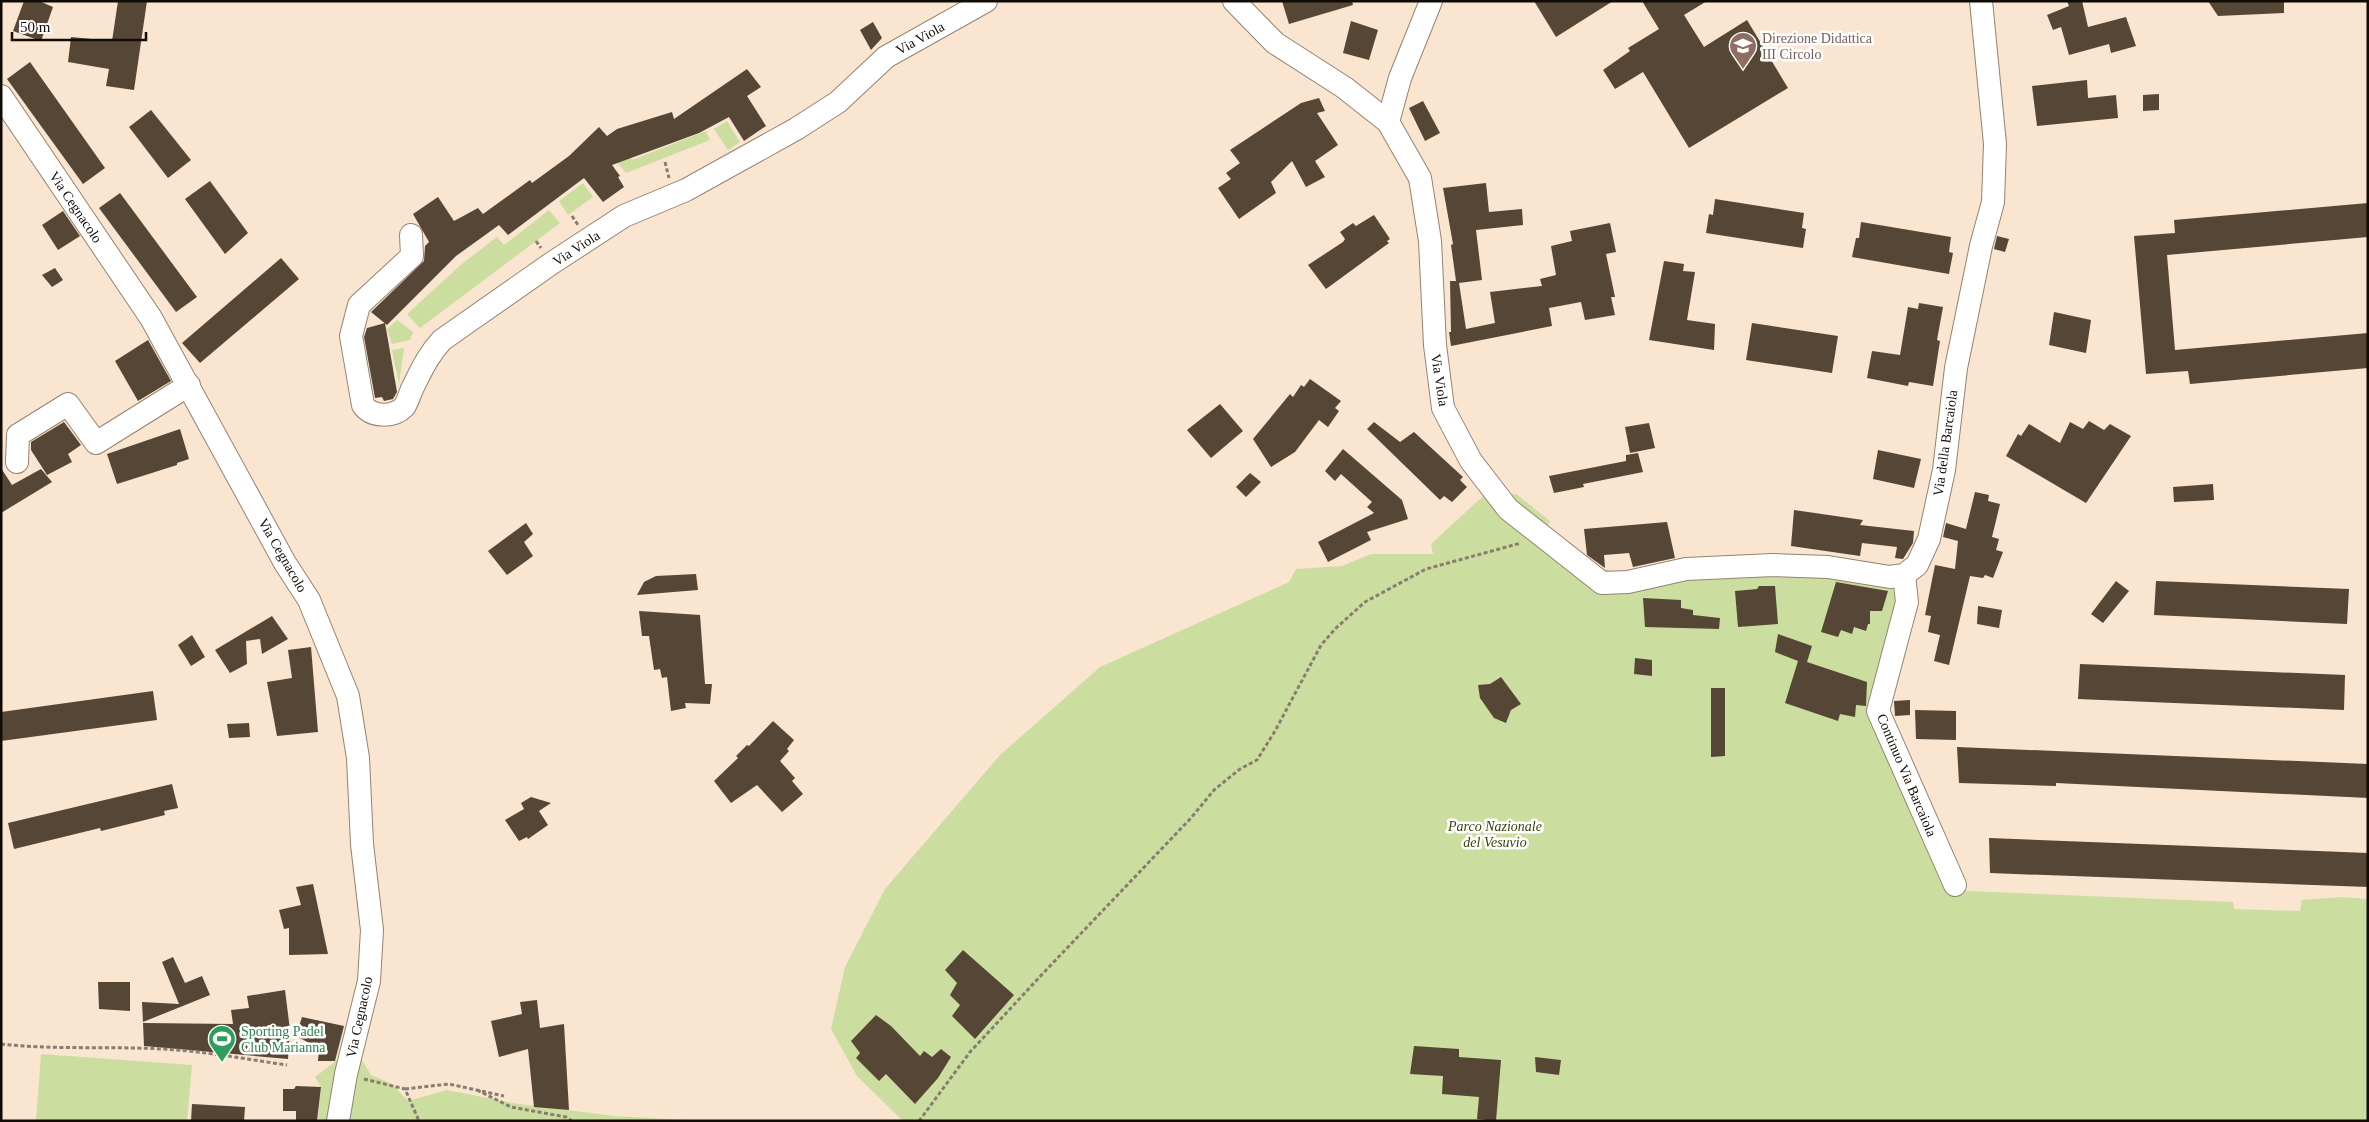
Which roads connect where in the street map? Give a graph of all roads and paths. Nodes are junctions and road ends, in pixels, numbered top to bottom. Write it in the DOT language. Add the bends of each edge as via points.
graph roads {
  1 [pos="986,1"];
  2 [pos="1234,1"];
  3 [pos="1431,1"];
  4 [pos="1980,1"];
  5 [pos="1,96"];
  6 [pos="1388,122"];
  7 [pos="411,235"];
  8 [pos="189,385"];
  9 [pos="17,462"];
  10 [pos="1544,538"];
  11 [pos="1904,575"];
  12 [pos="1955,885"];
  13 [pos="1,1044"];
  14 [pos="287,1065"];
  15 [pos="346,1074"];
  16 [pos="405,1089"];
  17 [pos="477,1090"];
  18 [pos="504,1096"];
  19 [pos="338,1121"];
  20 [pos="419,1121"];
  21 [pos="572,1121"];
  22 [pos="919,1121"];
  1 -- 7 [label="street, Via Viola" via="886,57 838,102 796,128 686,190 624,216 552,262 442,340 430,353 404,406 391,413 377,415 367,411 363,405 351,336 359,304 412,256"];
  2 -- 6 [label="street, Via Viola" via="1275,43 1345,88"];
  3 -- 6 [label="street" via="1400,78"];
  4 -- 11 [label="street, Via della Barcaiola" via="1995,144 1993,202 1956,368 1944,470 1929,539 1917,565"];
  5 -- 8 [label="street, Via Cegnacolo" via="151,318"];
  6 -- 10 [label="street, Via Viola" via="1420,178 1430,241 1435,345 1443,408 1486,482 1508,509"];
  8 -- 9 [label="street" via="96,443 68,404 18,435"];
  8 -- 15 [label="street, Via Cegnacolo" via="285,563 309,600 348,696 358,758 362,844 372,930 369,981"];
  10 -- 11 [label="street, Via Viola" via="1602,583 1628,582 1686,569 1773,564 1828,567 1890,577"];
  10 -- 22 [label="path" via="1426,569 1365,602 1336,628 1321,645 1257,760 1214,790 970,1052"];
  11 -- 12 [label="street, Continuo Via Barcaiola" via="1907,602 1878,711"];
  13 -- 14 [label="path" via="46,1049 163,1049"];
  15 -- 16 [label="path"];
  15 -- 19 [label="street, Via Cegnacolo"];
  16 -- 17 [label="path" via="449,1084"];
  16 -- 20 [label="path"];
  17 -- 18 [label="path"];
  17 -- 21 [label="path" via="511,1107 566,1117"];
}
